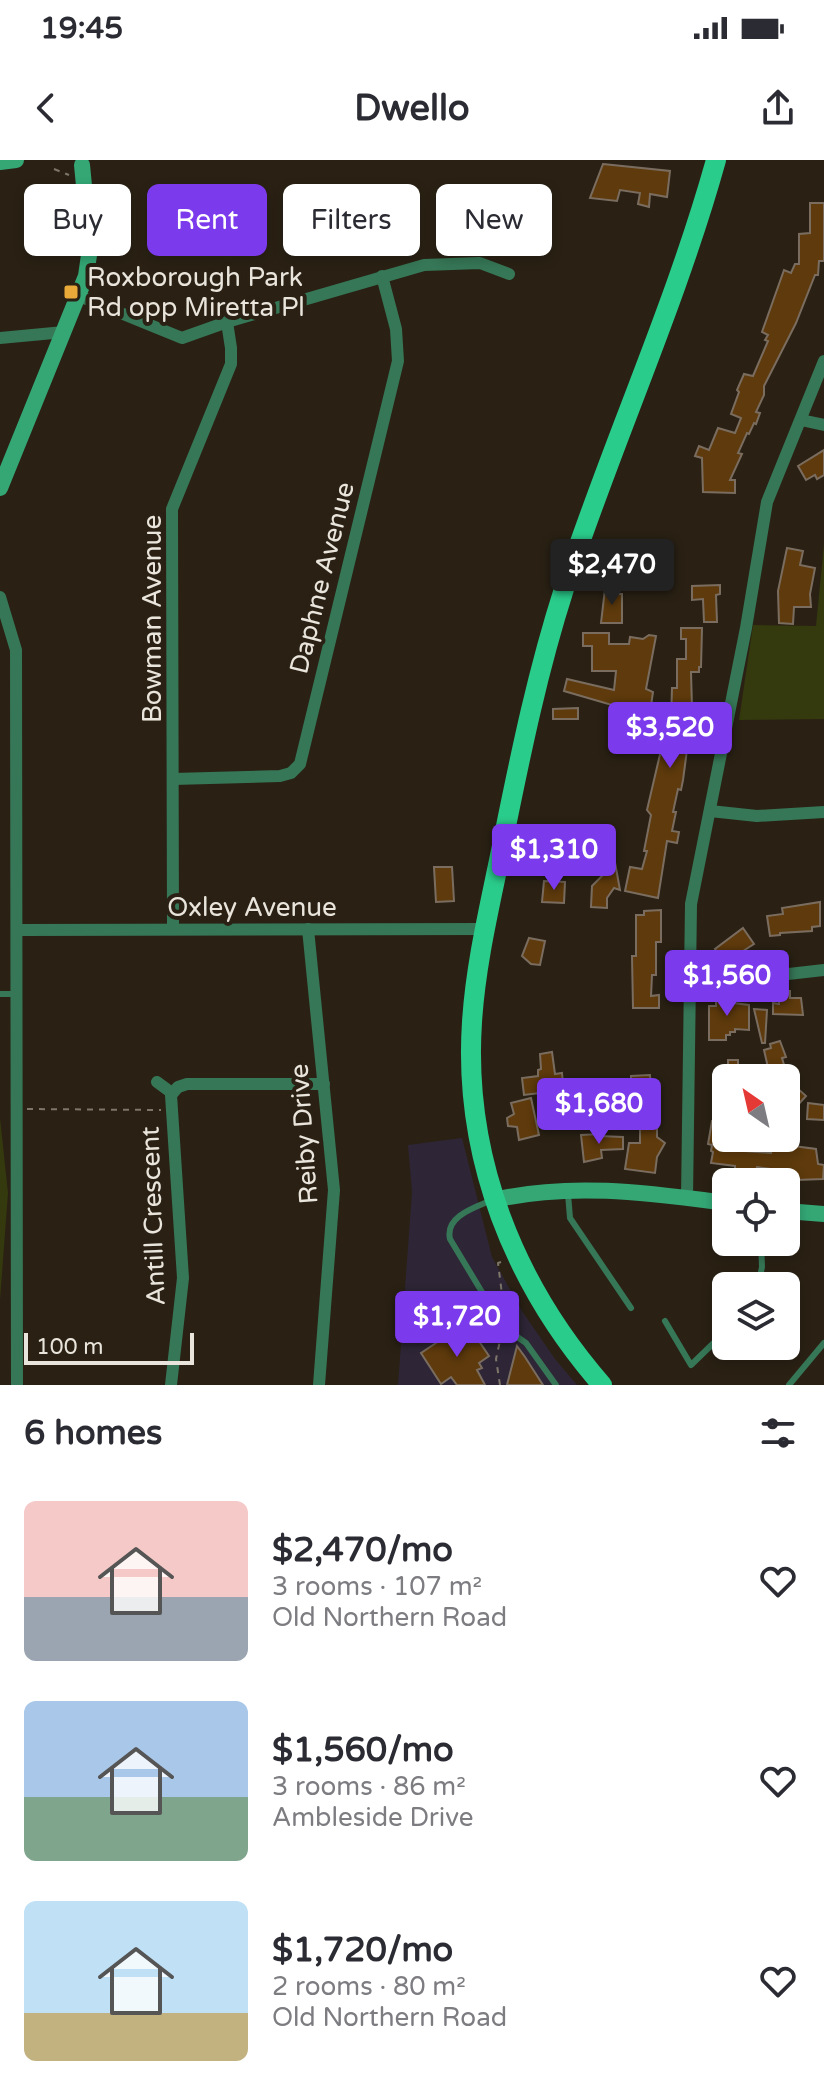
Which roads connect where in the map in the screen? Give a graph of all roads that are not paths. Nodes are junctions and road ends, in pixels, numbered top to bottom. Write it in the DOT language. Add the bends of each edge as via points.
graph roads {
  1 [pos="16,160"];
  2 [pos="716,160"];
  3 [pos="0,162"];
  4 [pos="77,165"];
  5 [pos="509,274"];
  6 [pos="382,276"];
  7 [pos="79,296"];
  8 [pos="227,322"];
  9 [pos="64,332"];
  10 [pos="0,338"];
  11 [pos="824,361"];
  12 [pos="801,420"];
  13 [pos="824,425"];
  14 [pos="0,488"];
  15 [pos="0,597"];
  16 [pos="173,779"];
  17 [pos="710,811"];
  18 [pos="824,812"];
  19 [pos="173,929"];
  20 [pos="308,929"];
  21 [pos="485,929"];
  22 [pos="18,930"];
  23 [pos="824,970"];
  24 [pos="690,985"];
  25 [pos="0,994"];
  26 [pos="17,994"];
  27 [pos="157,1082"];
  28 [pos="324,1084"];
  29 [pos="172,1093"];
  30 [pos="568,1191"];
  31 [pos="687,1198"];
  32 [pos="494,1200"];
  33 [pos="712,1201"];
  34 [pos="800,1212"];
  35 [pos="824,1214"];
  36 [pos="484,1296"];
  37 [pos="631,1308"];
  38 [pos="428,1314"];
  39 [pos="665,1321"];
  40 [pos="824,1343"];
  41 [pos="712,1345"];
  42 [pos="17,1385"];
  43 [pos="171,1385"];
  44 [pos="319,1385"];
  45 [pos="556,1385"];
  46 [pos="602,1385"];
  47 [pos="789,1385"];
  1 -- 3 [label="street"];
  2 -- 21 [label="main road" via="684,266 565,588 532,698"];
  4 -- 7 [label="street" via="90,248"];
  5 -- 6 [label="street" via="480,263 424,265"];
  6 -- 8 [label="street"];
  6 -- 16 [label="street, Daphne Avenue" via="398,361 300,764 280,776"];
  7 -- 8 [label="street" via="182,338"];
  7 -- 9 [label="street"];
  8 -- 16 [label="street, Bowman Avenue" via="231,364 172,509"];
  9 -- 10 [label="street"];
  9 -- 14 [label="street"];
  11 -- 12 [label="street"];
  12 -- 13 [label="street"];
  12 -- 17 [label="street" via="767,502"];
  15 -- 22 [label="street" via="16,650"];
  16 -- 19 [label="street, Bowman Avenue"];
  17 -- 18 [label="street" via="757,816"];
  17 -- 24 [label="street" via="691,904"];
  19 -- 20 [label="street, Oxley Avenue"];
  19 -- 22 [label="street, Oxley Avenue"];
  20 -- 21 [label="street, Oxley Avenue"];
  20 -- 28 [label="street, Reiby Drive"];
  21 -- 32 [label="main road" via="471,1068 479,1146"];
  22 -- 26 [label="street"];
  23 -- 24 [label="street"];
  24 -- 31 [label="street"];
  25 -- 26 [label="lane"];
  26 -- 42 [label="street"];
  27 -- 29 [label="street, Antill Crescent"];
  28 -- 29 [label="street, Antill Crescent" via="187,1084"];
  28 -- 44 [label="street, Reiby Drive" via="334,1190"];
  29 -- 43 [label="street, Antill Crescent" via="183,1278"];
  30 -- 31 [label="street"];
  30 -- 32 [label="street"];
  30 -- 37 [label="lane" via="570,1218"];
  31 -- 33 [label="street"];
  32 -- 36 [label="lane" via="463,1214 449,1230"];
  32 -- 46 [label="main road" via="533,1289"];
  34 -- 35 [label="street"];
  36 -- 38 [label="lane" via="429,1329"];
  36 -- 45 [label="lane" via="503,1327 526,1343"];
  39 -- 41 [label="lane" via="691,1365"];
  40 -- 47 [label="lane"];
}
